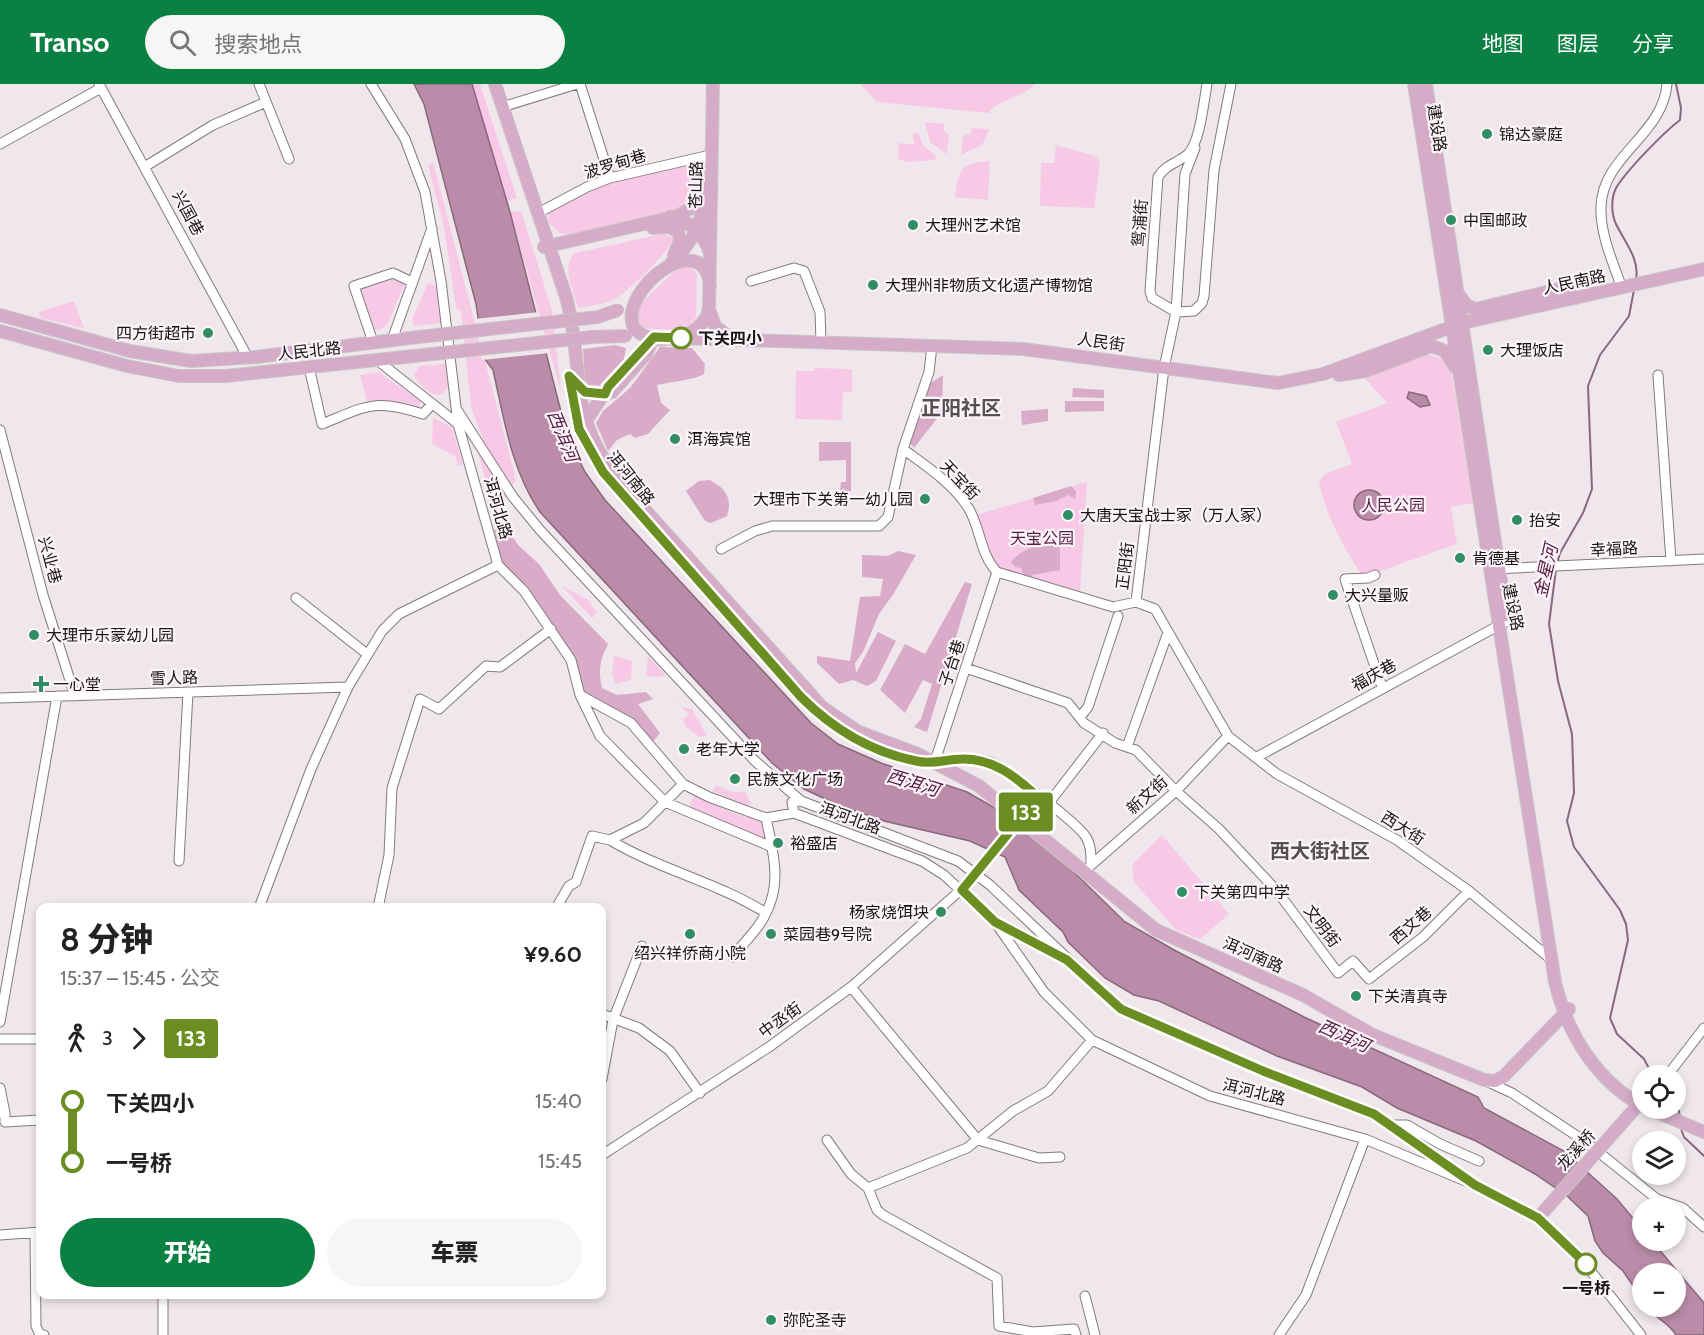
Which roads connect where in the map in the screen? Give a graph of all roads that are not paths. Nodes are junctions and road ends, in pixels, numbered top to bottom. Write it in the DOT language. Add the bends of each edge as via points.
graph roads {
  1 [pos="371,84"];
  2 [pos="487,84"];
  3 [pos="495,84"];
  4 [pos="578,84"];
  5 [pos="705,84"];
  6 [pos="713,84"];
  7 [pos="1208,84"];
  8 [pos="1231,84"];
  9 [pos="1414,84"];
  10 [pos="1426,84"];
  11 [pos="1667,84"];
  12 [pos="262,85"];
  13 [pos="100,86"];
  14 [pos="266,102"];
  15 [pos="502,107"];
  16 [pos="0,144"];
  17 [pos="1195,145"];
  18 [pos="705,156"];
  19 [pos="289,159"];
  20 [pos="146,166"];
  21 [pos="610,178"];
  22 [pos="706,182"];
  23 [pos="538,213"];
  24 [pos="670,218"];
  25 [pos="432,226"];
  26 [pos="697,231"];
  27 [pos="546,250"];
  28 [pos="711,260"];
  29 [pos="668,266"];
  30 [pos="1704,269"];
  31 [pos="751,281"];
  32 [pos="412,282"];
  33 [pos="710,286"];
  34 [pos="1631,286"];
  35 [pos="1457,288"];
  36 [pos="639,293"];
  37 [pos="1576,298"];
  38 [pos="709,308"];
  39 [pos="1176,312"];
  40 [pos="0,315"];
  41 [pos="1457,325"];
  42 [pos="0,331"];
  43 [pos="654,337"];
  44 [pos="681,338"];
  45 [pos="392,340"];
  46 [pos="736,340"];
  47 [pos="373,342"];
  48 [pos="821,342"];
  49 [pos="932,346"];
  50 [pos="248,358"];
  51 [pos="377,360"];
  52 [pos="309,368"];
  53 [pos="1164,368"];
  54 [pos="1658,375"];
  55 [pos="569,376"];
  56 [pos="1305,379"];
  57 [pos="1460,380"];
  58 [pos="578,386"];
  59 [pos="605,394"];
  60 [pos="432,404"];
  61 [pos="456,408"];
  62 [pos="458,424"];
  63 [pos="582,426"];
  64 [pos="0,430"];
  65 [pos="903,449"];
  66 [pos="721,549"];
  67 [pos="1704,559"];
  68 [pos="1671,561"];
  69 [pos="498,565"];
  70 [pos="1494,569"];
  71 [pos="997,572"];
  72 [pos="1375,575"];
  73 [pos="296,598"];
  74 [pos="1136,602"];
  75 [pos="1118,616"];
  76 [pos="1504,623"];
  77 [pos="551,629"];
  78 [pos="1167,635"];
  79 [pos="367,654"];
  80 [pos="966,668"];
  81 [pos="348,687"];
  82 [pos="1382,687"];
  83 [pos="188,692"];
  84 [pos="580,695"];
  85 [pos="57,696"];
  86 [pos="75,696"];
  87 [pos="0,698"];
  88 [pos="1080,717"];
  89 [pos="1103,733"];
  90 [pos="1228,736"];
  91 [pos="1127,747"];
  92 [pos="1257,757"];
  93 [pos="934,764"];
  94 [pos="683,784"];
  95 [pos="1176,791"];
  96 [pos="1038,797"];
  97 [pos="801,801"];
  98 [pos="664,802"];
  99 [pos="1048,804"];
  100 [pos="794,813"];
  101 [pos="766,818"];
  102 [pos="610,840"];
  103 [pos="771,847"];
  104 [pos="179,861"];
  105 [pos="1088,868"];
  106 [pos="965,886"];
  107 [pos="1469,891"];
  108 [pos="261,903"];
  109 [pos="379,903"];
  110 [pos="559,903"];
  111 [pos="766,913"];
  112 [pos="995,922"];
  113 [pos="642,946"];
  114 [pos="733,957"];
  115 [pos="1067,960"];
  116 [pos="1552,960"];
  117 [pos="1369,979"];
  118 [pos="851,987"];
  119 [pos="1567,1012"];
  120 [pos="606,1016"];
  121 [pos="613,1020"];
  122 [pos="0,1022"];
  123 [pos="1704,1028"];
  124 [pos="0,1039"];
  125 [pos="36,1039"];
  126 [pos="1092,1040"];
  127 [pos="606,1057"];
  128 [pos="1676,1065"];
  129 [pos="1484,1080"];
  130 [pos="0,1088"];
  131 [pos="700,1093"];
  132 [pos="1632,1097"];
  133 [pos="3,1113"];
  134 [pos="1632,1116"];
  135 [pos="1681,1119"];
  136 [pos="36,1120"];
  137 [pos="1696,1124"];
  138 [pos="1390,1125"];
  139 [pos="1704,1132"];
  140 [pos="1365,1139"];
  141 [pos="827,1140"];
  142 [pos="978,1140"];
  143 [pos="606,1153"];
  144 [pos="1060,1157"];
  145 [pos="1479,1161"];
  146 [pos="1475,1185"];
  147 [pos="868,1188"];
  148 [pos="1538,1218"];
  149 [pos="1704,1227"];
  150 [pos="36,1233"];
  151 [pos="0,1235"];
  152 [pos="1085,1296"];
  153 [pos="37,1299"];
  154 [pos="163,1299"];
  155 [pos="44,1335"];
  156 [pos="163,1335"];
  157 [pos="1077,1335"];
  158 [pos="1095,1335"];
  159 [pos="1279,1335"];
  160 [pos="1641,1335"];
  1 -- 25 [label="street, 洱河北路" via="416,164"];
  2 -- 27 [label="main road, 洱河南路"];
  3 -- 15 [label="main road, 洱河南路"];
  4 -- 15 [label="street"];
  4 -- 21 [label="street"];
  5 -- 18 [label="main road, 苍山路"];
  6 -- 28 [label="main road, 苍山路"];
  7 -- 17 [label="street"];
  8 -- 39 [label="street" via="1214,170 1204,296 1194,311"];
  9 -- 41 [label="main road, 建设路"];
  10 -- 35 [label="main road, 建设路"];
  11 -- 34 [label="street" via="1659,114 1616,166 1603,192 1603,226"];
  12 -- 14 [label="street"];
  13 -- 16 [label="street"];
  13 -- 20 [label="street, 兴国巷"];
  14 -- 19 [label="street"];
  14 -- 20 [label="street" via="213,125"];
  15 -- 23 [label="main road, 洱河南路"];
  17 -- 39 [label="street" via="1185,174"];
  17 -- 39 [label="street, 鸳浦街" via="1158,177 1150,291 1152,298"];
  18 -- 21 [label="street, 波罗甸巷"];
  18 -- 22 [label="main road, 苍山路"];
  20 -- 50 [label="street, 兴国巷"];
  21 -- 23 [label="street, 波罗甸巷"];
  22 -- 24 [label="main road" via="698,203"];
  22 -- 26 [label="main road, 苍山路"];
  23 -- 27 [label="main road, 洱河南路"];
  24 -- 26 [label="main road" via="686,222"];
  24 -- 27 [label="main road"];
  25 -- 32 [label="street"];
  25 -- 61 [label="street, 洱河北路"];
  26 -- 28 [label="main road"];
  26 -- 29 [label="main road"];
  27 -- 29 [label="main road" via="670,227 678,231 680,242"];
  27 -- 55 [label="main road, 洱河南路" via="564,320"];
  27 -- 58 [label="main road, 洱河南路" via="571,319"];
  28 -- 33 [label="main road, 苍山路"];
  29 -- 33 [label="main road" via="682,260 696,262 706,272"];
  29 -- 36 [label="main road"];
  30 -- 34 [label="main road, 人民南路"];
  31 -- 48 [label="street" via="794,268 804,271 820,312"];
  32 -- 45 [label="street"];
  32 -- 47 [label="street" via="393,273 354,286"];
  33 -- 38 [label="main road"];
  34 -- 37 [label="main road, 人民南路"];
  35 -- 37 [label="main road" via="1464,303 1476,309 1559,289 1570,291"];
  35 -- 41 [label="main road, 建设路"];
  36 -- 43 [label="main road" via="632,309 632,324 639,333"];
  36 -- 45 [label="main road, 人民北路, bridge" via="618,310 598,317"];
  37 -- 41 [label="main road, 人民南路"];
  38 -- 44 [label="main road" via="701,325"];
  38 -- 46 [label="main road" via="717,328"];
  39 -- 53 [label="street"];
  40 -- 50 [label="main road, 人民北路" via="163,357 204,361"];
  41 -- 56 [label="main road, 人民街"];
  41 -- 57 [label="main road, 建设路"];
  41 -- 70 [label="main road, 建设路"];
  42 -- 52 [label="main road, 人民北路" via="178,376"];
  43 -- 44 [label="main road"];
  43 -- 51 [label="main road, 人民北路, bridge" via="592,337"];
  43 -- 59 [label="main road" via="646,354 612,392"];
  44 -- 46 [label="main road, 人民街"];
  45 -- 47 [label="main road, 人民北路"];
  46 -- 48 [label="main road, 人民街"];
  47 -- 50 [label="main road, 人民北路"];
  48 -- 49 [label="main road, 人民街"];
  49 -- 53 [label="main road, 人民街" via="1060,353"];
  49 -- 65 [label="street" via="929,372"];
  51 -- 52 [label="main road, 人民北路"];
  51 -- 60 [label="street"];
  52 -- 60 [label="street" via="322,424 379,404 393,404 423,414"];
  53 -- 56 [label="main road, 人民街" via="1262,383"];
  53 -- 74 [label="street, 正阳街"];
  54 -- 68 [label="street"];
  55 -- 58 [label="main road"];
  55 -- 63 [label="main road, 洱河南路"];
  56 -- 57 [label="main road" via="1366,371 1432,346 1449,355"];
  57 -- 70 [label="main road, 建设路"];
  58 -- 59 [label="main road" via="588,393"];
  58 -- 63 [label="main road, 洱河南路"];
  59 -- 63 [label="main road"];
  60 -- 62 [label="street"];
  61 -- 62 [label="street, 洱河北路"];
  61 -- 97 [label="street" via="513,497 540,530 754,762"];
  62 -- 69 [label="street, 洱河北路"];
  63 -- 93 [label="main road, 洱河南路" via="621,483 814,699 850,728"];
  64 -- 86 [label="street, 兴业巷" via="43,595"];
  65 -- 66 [label="street" via="888,517 879,526 772,526"];
  65 -- 71 [label="street, 天宝街" via="948,484 969,509 987,562"];
  67 -- 68 [label="street, 幸福路"];
  68 -- 70 [label="street, 幸福路"];
  69 -- 77 [label="street, 洱河北路" via="524,591"];
  69 -- 79 [label="street" via="390,620"];
  70 -- 76 [label="main road, 建设路"];
  71 -- 74 [label="street" via="1113,607"];
  71 -- 80 [label="street, 子台巷"];
  72 -- 82 [label="street" via="1345,579"];
  73 -- 79 [label="street"];
  74 -- 90 [label="street, 正阳街" via="1155,609"];
  75 -- 88 [label="street" via="1088,707"];
  76 -- 82 [label="street, 福庆巷"];
  76 -- 116 [label="main road, 建设路"];
  76 -- 119 [label="main road, 建设路"];
  77 -- 84 [label="street, 洱河北路" via="571,660"];
  77 -- 109 [label="street" via="500,667 486,666 440,709 420,699 392,788 389,855"];
  78 -- 91 [label="street"];
  79 -- 81 [label="street"];
  80 -- 88 [label="street" via="1068,702"];
  80 -- 93 [label="street, 子台巷"];
  81 -- 83 [label="street, 雪人路"];
  81 -- 108 [label="street" via="311,769"];
  82 -- 92 [label="street, 福庆巷"];
  83 -- 86 [label="street, 雪人路"];
  83 -- 104 [label="street"];
  84 -- 94 [label="street" via="631,723"];
  84 -- 98 [label="street, 洱河北路" via="600,736"];
  85 -- 86 [label="street, 雪人路"];
  85 -- 87 [label="street, 雪人路"];
  85 -- 122 [label="street"];
  88 -- 89 [label="street"];
  89 -- 91 [label="street"];
  89 -- 99 [label="street"];
  90 -- 92 [label="street, 西大街"];
  90 -- 95 [label="street, 新文街"];
  91 -- 95 [label="street" via="1136,750"];
  92 -- 107 [label="street, 西大街" via="1277,774 1397,840"];
  93 -- 96 [label="street" via="962,759 990,762"];
  93 -- 105 [label="main road, 洱河南路" via="988,792"];
  94 -- 98 [label="street"];
  94 -- 101 [label="street"];
  95 -- 105 [label="street, 新文街"];
  95 -- 117 [label="street, 文明街" via="1219,829 1277,891 1338,973 1353,962"];
  96 -- 99 [label="street"];
  96 -- 106 [label="street, 中丞街, bridge"];
  97 -- 100 [label="street" via="792,802"];
  97 -- 115 [label="street" via="958,861 990,885"];
  98 -- 102 [label="street" via="644,823"];
  98 -- 103 [label="street"];
  99 -- 105 [label="street" via="1085,835 1091,852"];
  100 -- 101 [label="street, 洱河北路"];
  100 -- 106 [label="street, 洱河北路" via="922,861"];
  101 -- 103 [label="street"];
  102 -- 110 [label="street" via="592,836 576,882"];
  102 -- 111 [label="street" via="649,861 740,896"];
  103 -- 111 [label="street" via="777,870"];
  105 -- 129 [label="main road, 洱河南路" via="1156,930 1303,995 1373,1035"];
  106 -- 112 [label="street, 洱河北路"];
  106 -- 118 [label="street, 中丞街"];
  107 -- 116 [label="street, 西大街"];
  107 -- 117 [label="street, 西文巷" via="1423,937"];
  111 -- 114 [label="street"];
  112 -- 115 [label="street"];
  112 -- 126 [label="street, 洱河北路" via="1044,992"];
  113 -- 121 [label="street"];
  115 -- 138 [label="street" via="1121,1009 1263,1071 1345,1101"];
  116 -- 119 [label="main road, 建设路"];
  118 -- 131 [label="street, 中丞街"];
  118 -- 142 [label="street"];
  119 -- 129 [label="main road" via="1504,1076 1495,1081"];
  119 -- 132 [label="main road, 建设路" via="1578,1042 1593,1064 1612,1084"];
  120 -- 121 [label="street"];
  121 -- 127 [label="street"];
  121 -- 131 [label="street" via="639,1028 670,1052"];
  123 -- 128 [label="street"];
  124 -- 125 [label="street"];
  126 -- 140 [label="street, 洱河北路" via="1210,1096"];
  126 -- 142 [label="street" via="1048,1091 1013,1111"];
  129 -- 149 [label="street" via="1512,1093 1586,1142 1657,1199 1683,1208"];
  130 -- 133 [label="street"];
  131 -- 143 [label="street, 中丞街"];
  133 -- 136 [label="street" via="5,1122"];
  134 -- 148 [label="main road, 龙溪桥, bridge"];
  135 -- 137 [label="main road, 建设路"];
  137 -- 139 [label="main road, 建设路"];
  138 -- 145 [label="street" via="1407,1125"];
  138 -- 146 [label="street"];
  140 -- 146 [label="street, 洱河北路"];
  140 -- 159 [label="street" via="1306,1295"];
  141 -- 147 [label="street" via="851,1174"];
  142 -- 144 [label="street" via="1039,1158"];
  142 -- 147 [label="street"];
  146 -- 148 [label="street, 洱河北路"];
  147 -- 157 [label="street" via="883,1215 997,1278 999,1326 1032,1332 1074,1329"];
  148 -- 160 [label="street, 洱河北路" via="1586,1264"];
  150 -- 151 [label="street"];
  152 -- 158 [label="street"];
  153 -- 155 [label="street" via="36,1326"];
  154 -- 156 [label="street"];
}
